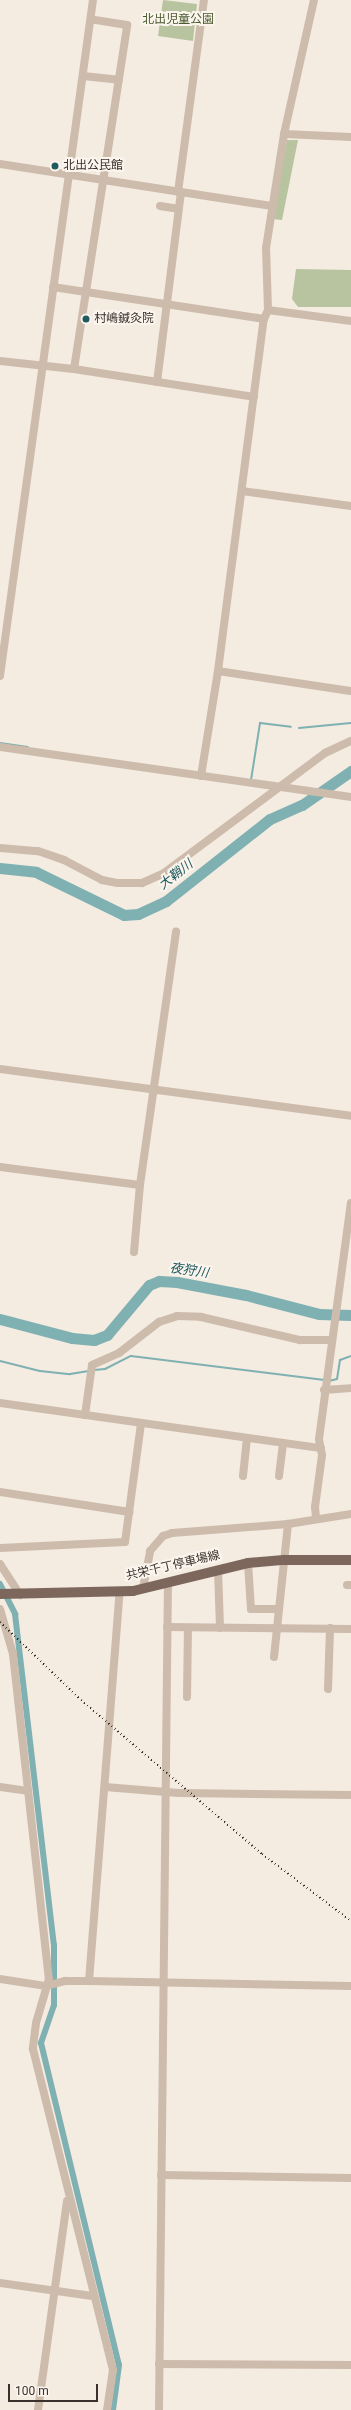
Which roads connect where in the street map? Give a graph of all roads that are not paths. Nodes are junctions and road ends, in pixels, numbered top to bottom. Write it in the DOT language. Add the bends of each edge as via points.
graph roads {
  1 [pos="93,0"];
  2 [pos="204,0"];
  3 [pos="314,0"];
  4 [pos="91,19"];
  5 [pos="83,76"];
  6 [pos="119,80"];
  7 [pos="284,134"];
  8 [pos="351,137"];
  9 [pos="0,164"];
  10 [pos="70,175"];
  11 [pos="103,181"];
  12 [pos="180,192"];
  13 [pos="160,206"];
  14 [pos="272,206"];
  15 [pos="178,209"];
  16 [pos="53,287"];
  17 [pos="84,292"];
  18 [pos="167,303"];
  19 [pos="268,310"];
  20 [pos="264,319"];
  21 [pos="351,321"];
  22 [pos="0,361"];
  23 [pos="43,366"];
  24 [pos="74,369"];
  25 [pos="157,382"];
  26 [pos="254,397"];
  27 [pos="242,491"];
  28 [pos="351,506"];
  29 [pos="218,671"];
  30 [pos="0,676"];
  31 [pos="351,691"];
  32 [pos="351,741"];
  33 [pos="0,747"];
  34 [pos="201,773"];
  35 [pos="285,787"];
  36 [pos="351,797"];
  37 [pos="0,848"];
  38 [pos="176,932"];
  39 [pos="0,1069"];
  40 [pos="154,1090"];
  41 [pos="351,1116"];
  42 [pos="0,1167"];
  43 [pos="140,1185"];
  44 [pos="351,1203"];
  45 [pos="134,1252"];
  46 [pos="332,1338"];
  47 [pos="325,1383"];
  48 [pos="351,1388"];
  49 [pos="0,1403"];
  50 [pos="85,1415"];
  51 [pos="141,1423"];
  52 [pos="247,1438"];
  53 [pos="283,1443"];
  54 [pos="322,1448"];
  55 [pos="242,1476"];
  56 [pos="279,1476"];
  57 [pos="0,1492"];
  58 [pos="129,1512"];
  59 [pos="351,1514"];
  60 [pos="316,1518"];
  61 [pos="288,1524"];
  62 [pos="0,1548"];
  63 [pos="284,1560"];
  64 [pos="351,1560"];
  65 [pos="248,1563"];
  66 [pos="0,1564"];
  67 [pos="218,1570"];
  68 [pos="168,1583"];
  69 [pos="143,1588"];
  70 [pos="120,1591"];
  71 [pos="10,1595"];
  72 [pos="0,1609"];
  73 [pos="279,1609"];
  74 [pos="167,1627"];
  75 [pos="188,1628"];
  76 [pos="220,1628"];
  77 [pos="277,1628"];
  78 [pos="330,1628"];
  79 [pos="351,1629"];
  80 [pos="274,1657"];
  81 [pos="328,1688"];
  82 [pos="187,1697"];
  83 [pos="0,1787"];
  84 [pos="105,1787"];
  85 [pos="28,1791"];
  86 [pos="166,1793"];
  87 [pos="351,1795"];
  88 [pos="0,1979"];
  89 [pos="89,1981"];
  90 [pos="163,1983"];
  91 [pos="46,1986"];
  92 [pos="351,1986"];
  93 [pos="161,2175"];
  94 [pos="351,2178"];
  95 [pos="68,2197"];
  96 [pos="0,2284"];
  97 [pos="54,2292"];
  98 [pos="92,2296"];
  99 [pos="159,2364"];
  100 [pos="351,2365"];
  101 [pos="38,2410"];
  102 [pos="107,2410"];
  103 [pos="159,2410"];
  1 -- 4 [label="street"];
  2 -- 12 [label="street"];
  3 -- 7 [label="street"];
  4 -- 5 [label="street"];
  4 -- 6 [label="street" via="127,21"];
  5 -- 6 [label="street"];
  5 -- 10 [label="street"];
  6 -- 11 [label="street"];
  7 -- 8 [label="street"];
  7 -- 14 [label="street"];
  9 -- 10 [label="street"];
  10 -- 11 [label="street"];
  10 -- 16 [label="street"];
  11 -- 12 [label="street"];
  11 -- 17 [label="street"];
  12 -- 14 [label="street"];
  12 -- 15 [label="street"];
  13 -- 15 [label="street"];
  14 -- 19 [label="street" via="265,257 269,286"];
  15 -- 18 [label="street"];
  16 -- 17 [label="street"];
  16 -- 23 [label="street"];
  17 -- 18 [label="street"];
  17 -- 24 [label="street"];
  18 -- 20 [label="street"];
  18 -- 25 [label="street"];
  19 -- 20 [label="street"];
  19 -- 21 [label="street"];
  20 -- 26 [label="street"];
  22 -- 23 [label="street"];
  23 -- 24 [label="street"];
  23 -- 30 [label="street"];
  24 -- 25 [label="street"];
  25 -- 26 [label="street"];
  26 -- 27 [label="street"];
  27 -- 28 [label="street"];
  27 -- 29 [label="street"];
  29 -- 31 [label="street"];
  29 -- 34 [label="street"];
  32 -- 35 [label="street" via="325,753"];
  33 -- 34 [label="street"];
  34 -- 35 [label="street"];
  35 -- 36 [label="street"];
  35 -- 37 [label="street" via="164,873 142,883 102,880 64,860 38,851"];
  38 -- 40 [label="street"];
  39 -- 40 [label="street"];
  40 -- 41 [label="street"];
  40 -- 43 [label="street"];
  42 -- 43 [label="street"];
  43 -- 45 [label="street"];
  44 -- 46 [label="street"];
  46 -- 47 [label="street"];
  46 -- 50 [label="street" via="300,1340 201,1317 177,1316 159,1322 119,1353 92,1365"];
  47 -- 48 [label="street"];
  47 -- 54 [label="street" via="319,1439"];
  49 -- 50 [label="street"];
  50 -- 51 [label="street"];
  51 -- 52 [label="street"];
  51 -- 58 [label="street"];
  52 -- 53 [label="street"];
  52 -- 55 [label="street"];
  53 -- 54 [label="street"];
  53 -- 56 [label="street"];
  54 -- 60 [label="street"];
  57 -- 58 [label="street"];
  58 -- 62 [label="street" via="125,1542"];
  59 -- 60 [label="street"];
  60 -- 61 [label="street"];
  61 -- 63 [label="street"];
  61 -- 69 [label="street" via="172,1533 163,1536 150,1551"];
  63 -- 64 [label="main road, 共栄千丁停車場線"];
  63 -- 65 [label="main road, 共栄千丁停車場線"];
  63 -- 73 [label="street"];
  65 -- 67 [label="main road, 共栄千丁停車場線"];
  65 -- 73 [label="street" via="251,1609"];
  66 -- 71 [label="street"];
  67 -- 68 [label="main road, 共栄千丁停車場線"];
  67 -- 76 [label="street"];
  68 -- 69 [label="main road, 共栄千丁停車場線"];
  68 -- 74 [label="street"];
  69 -- 70 [label="main road, 共栄千丁停車場線"];
  70 -- 71 [label="main road, 共栄千丁停車場線"];
  70 -- 84 [label="street"];
  72 -- 85 [label="street" via="13,1654"];
  73 -- 77 [label="street"];
  74 -- 75 [label="street"];
  74 -- 86 [label="street"];
  75 -- 76 [label="street"];
  75 -- 82 [label="street"];
  76 -- 77 [label="street"];
  77 -- 78 [label="street"];
  77 -- 80 [label="street"];
  78 -- 79 [label="street"];
  78 -- 81 [label="street"];
  83 -- 85 [label="street"];
  84 -- 86 [label="street"];
  84 -- 89 [label="street"];
  85 -- 91 [label="street" via="49,1979"];
  86 -- 87 [label="street"];
  86 -- 90 [label="street"];
  88 -- 91 [label="street"];
  89 -- 90 [label="street"];
  89 -- 91 [label="street" via="65,1981"];
  90 -- 92 [label="street"];
  90 -- 93 [label="street"];
  91 -- 95 [label="street" via="33,2049"];
  93 -- 94 [label="street"];
  93 -- 99 [label="street"];
  95 -- 97 [label="street"];
  95 -- 98 [label="street"];
  96 -- 97 [label="street"];
  97 -- 98 [label="street"];
  97 -- 101 [label="street"];
  98 -- 102 [label="street" via="113,2370"];
  99 -- 100 [label="street"];
  99 -- 103 [label="street"];
}
